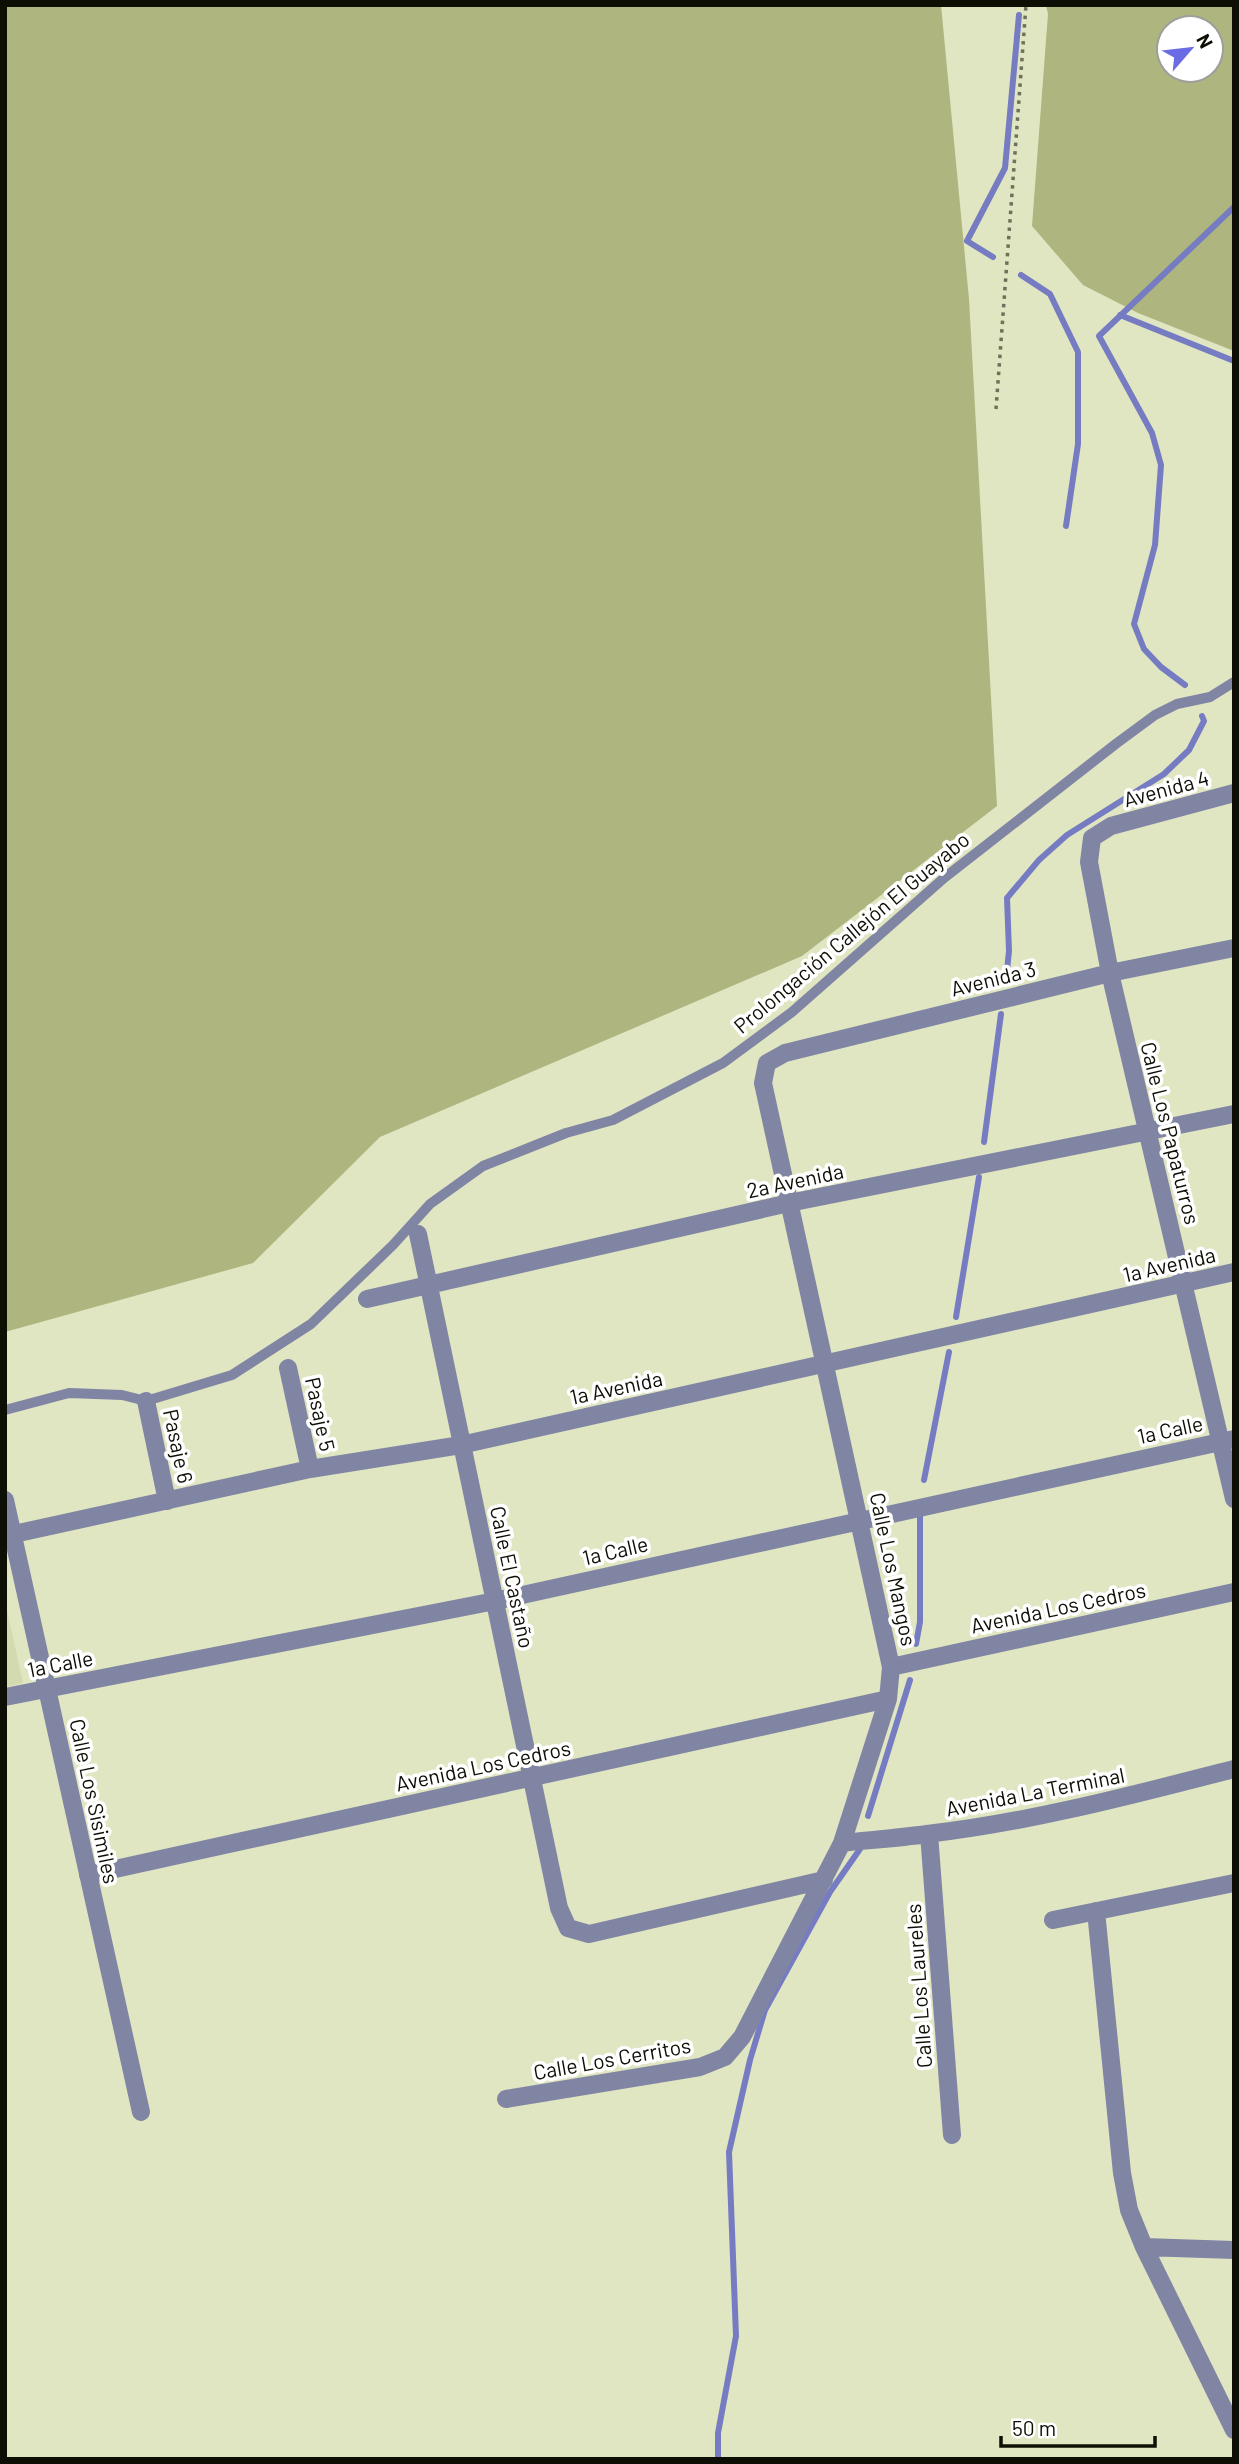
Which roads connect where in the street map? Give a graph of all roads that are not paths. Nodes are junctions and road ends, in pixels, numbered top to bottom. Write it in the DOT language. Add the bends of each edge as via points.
graph roads {
  1 [pos="1234,682"];
  2 [pos="1234,793"];
  3 [pos="1111,826"];
  4 [pos="1234,948"];
  5 [pos="1110,973"];
  6 [pos="767,1063"];
  7 [pos="1234,1114"];
  8 [pos="1147,1132"];
  9 [pos="789,1203"];
  10 [pos="418,1234"];
  11 [pos="1234,1272"];
  12 [pos="1184,1284"];
  13 [pos="429,1285"];
  14 [pos="367,1299"];
  15 [pos="825,1365"];
  16 [pos="288,1368"];
  17 [pos="146,1401"];
  18 [pos="5,1410"];
  19 [pos="1227,1440"];
  20 [pos="461,1445"];
  21 [pos="310,1469"];
  22 [pos="1234,1499"];
  23 [pos="5,1500"];
  24 [pos="167,1501"];
  25 [pos="860,1519"];
  26 [pos="9,1536"];
  27 [pos="1234,1592"];
  28 [pos="495,1601"];
  29 [pos="891,1667"];
  30 [pos="47,1688"];
  31 [pos="5,1698"];
  32 [pos="888,1699"];
  33 [pos="1234,1769"];
  34 [pos="533,1777"];
  35 [pos="929,1834"];
  36 [pos="842,1843"];
  37 [pos="88,1875"];
  38 [pos="824,1880"];
  39 [pos="1234,1882"];
  40 [pos="1096,1911"];
  41 [pos="1053,1920"];
  42 [pos="725,2057"];
  43 [pos="506,2099"];
  44 [pos="141,2112"];
  45 [pos="952,2135"];
  46 [pos="1143,2247"];
  47 [pos="1234,2250"];
  48 [pos="1234,2430"];
  1 -- 17 [label="lane, Prolongación Callejón El Guayabo" via="1210,697 1177,704 1155,715 1117,743 944,878 792,1012 723,1063 613,1120 483,1166 430,1204 311,1324 232,1376"];
  2 -- 3 [label="street, Avenida 4"];
  3 -- 5 [label="street, Calle Los Papaturros" via="1092,838 1089,862"];
  4 -- 5 [label="street, Avenida 3"];
  5 -- 6 [label="street, Avenida 3" via="785,1053"];
  5 -- 8 [label="street, Calle Los Papaturros"];
  6 -- 9 [label="street, Calle Los Mangos" via="763,1083"];
  7 -- 8 [label="street, 2a Avenida"];
  8 -- 9 [label="street, 2a Avenida"];
  8 -- 12 [label="street, Calle Los Papaturros"];
  9 -- 13 [label="street, 2a Avenida"];
  9 -- 15 [label="street, Calle Los Mangos"];
  10 -- 13 [label="street, Calle El Castaño"];
  11 -- 12 [label="street, 1a Avenida"];
  12 -- 15 [label="street, 1a Avenida"];
  12 -- 19 [label="street, Calle Los Papaturros"];
  13 -- 14 [label="street, 2a Avenida"];
  13 -- 20 [label="street, Calle El Castaño"];
  15 -- 20 [label="street, 1a Avenida"];
  15 -- 25 [label="street, Calle Los Mangos"];
  16 -- 21 [label="street, Pasaje 5"];
  17 -- 18 [label="lane, Prolongación Callejón El Guayabo" via="122,1395 68,1393"];
  17 -- 24 [label="street, Pasaje 6"];
  19 -- 22 [label="street, Calle Los Papaturros"];
  19 -- 25 [label="street, 1a Calle"];
  20 -- 21 [label="street, 1a Avenida"];
  20 -- 28 [label="street, Calle El Castaño"];
  21 -- 24 [label="street, 1a Avenida"];
  23 -- 26 [label="street, Calle Los Sisimiles"];
  24 -- 26 [label="street, 1a Avenida"];
  25 -- 28 [label="street, 1a Calle"];
  25 -- 29 [label="street, Calle Los Mangos"];
  26 -- 30 [label="street, Calle Los Sisimiles"];
  27 -- 29 [label="street, Avenida Los Cedros"];
  28 -- 30 [label="street, 1a Calle"];
  28 -- 34 [label="street, Calle El Castaño"];
  29 -- 32 [label="street, Calle Los Mangos"];
  30 -- 31 [label="street, 1a Calle"];
  30 -- 37 [label="street, Calle Los Sisimiles"];
  32 -- 34 [label="street, Avenida Los Cedros"];
  32 -- 36 [label="street, Calle Los Mangos"];
  33 -- 35 [label="street, Avenida La Terminal" via="1086,1805"];
  34 -- 37 [label="street, Avenida Los Cedros"];
  34 -- 38 [label="street, Calle El Castaño" via="559,1908 568,1928 589,1934"];
  35 -- 36 [label="street, Avenida La Terminal"];
  35 -- 45 [label="street, Calle Los Laureles"];
  36 -- 38 [label="street, Calle Los Mangos"];
  37 -- 44 [label="street, Calle Los Sisimiles"];
  38 -- 42 [label="street, Calle Los Mangos" via="743,2037"];
  39 -- 40 [label="street"];
  40 -- 41 [label="street"];
  40 -- 46 [label="street" via="1122,2172 1129,2210"];
  42 -- 43 [label="street, Calle Los Cerritos" via="701,2067"];
  46 -- 47 [label="street"];
  46 -- 48 [label="street"];
}
